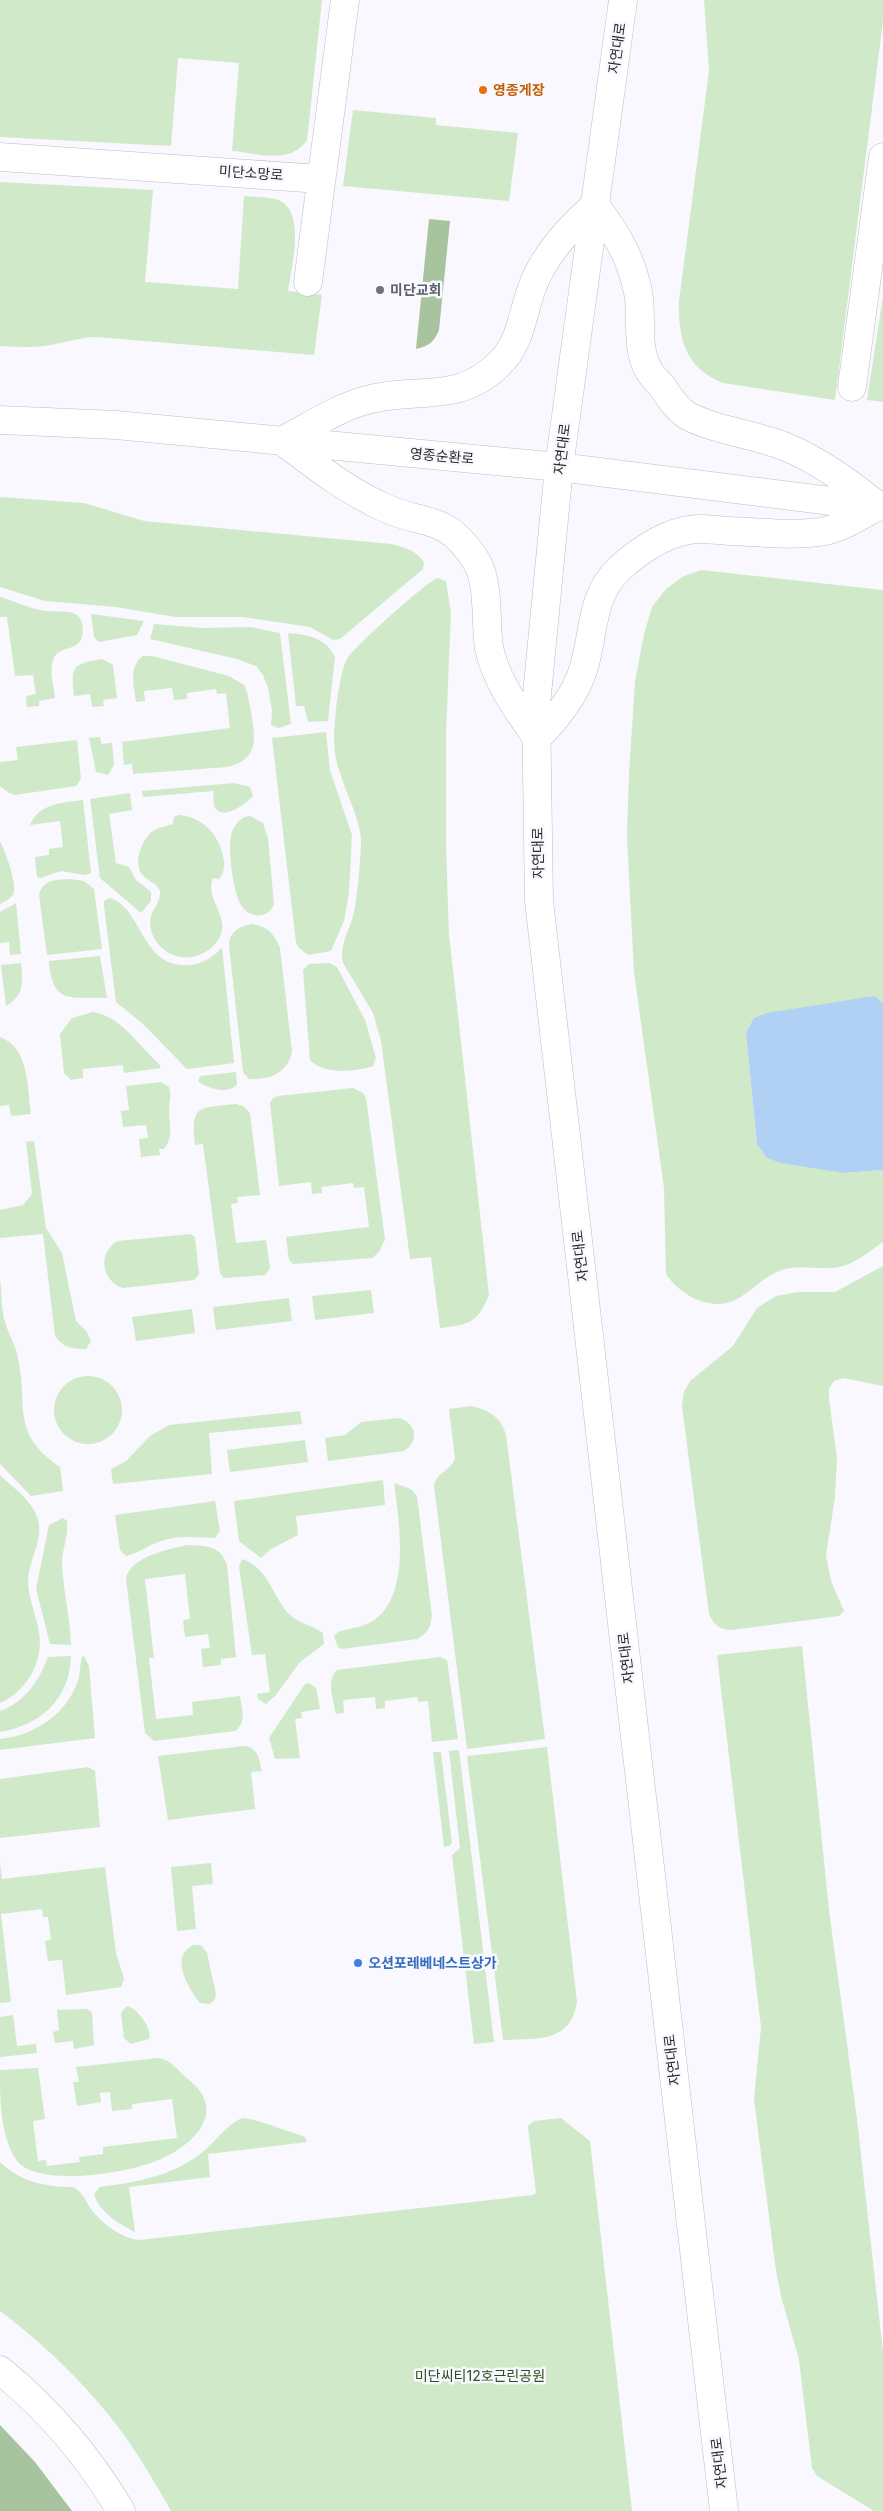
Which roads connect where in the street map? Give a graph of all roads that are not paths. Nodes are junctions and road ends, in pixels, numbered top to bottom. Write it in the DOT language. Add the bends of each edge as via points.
graph roads {
  1 [pos="345,0"];
  2 [pos="623,0"];
  3 [pos="0,157"];
  4 [pos="883,157"];
  5 [pos="321,179"];
  6 [pos="595,205"];
  7 [pos="308,282"];
  8 [pos="852,387"];
  9 [pos="0,420"];
  10 [pos="282,441"];
  11 [pos="559,467"];
  12 [pos="881,507"];
  13 [pos="537,738"];
  14 [pos="0,2370"];
  15 [pos="121,2511"];
  16 [pos="724,2511"];
  1 -- 5 [label="main road"];
  2 -- 6 [label="main road, 자연대로"];
  3 -- 5 [label="main road, 미단소망로"];
  4 -- 8 [label="main road"];
  5 -- 7 [label="main road"];
  6 -- 10 [label="main road" via="565,232 550,252 535,279 523,322 509,353 474,385 440,393 392,394 364,401"];
  6 -- 11 [label="main road, 자연대로"];
  6 -- 12 [label="main road" via="618,235 629,261 638,293 644,360 649,372 672,401 685,414 699,420 787,447 849,482"];
  9 -- 10 [label="main road, 영종순환로" via="116,425"];
  10 -- 11 [label="main road, 영종순환로"];
  10 -- 13 [label="main road" via="355,492 385,508 452,531 476,560 484,588 490,650 501,680"];
  11 -- 12 [label="main road, 영종순환로"];
  11 -- 13 [label="main road, 자연대로" via="536,705"];
  12 -- 13 [label="main road" via="822,532 796,534 704,529 685,530 660,539 609,579 592,618 583,671 571,696"];
  13 -- 16 [label="main road, 자연대로" via="539,901"];
  14 -- 15 [label="main road" via="57,2423 107,2487"];
}
